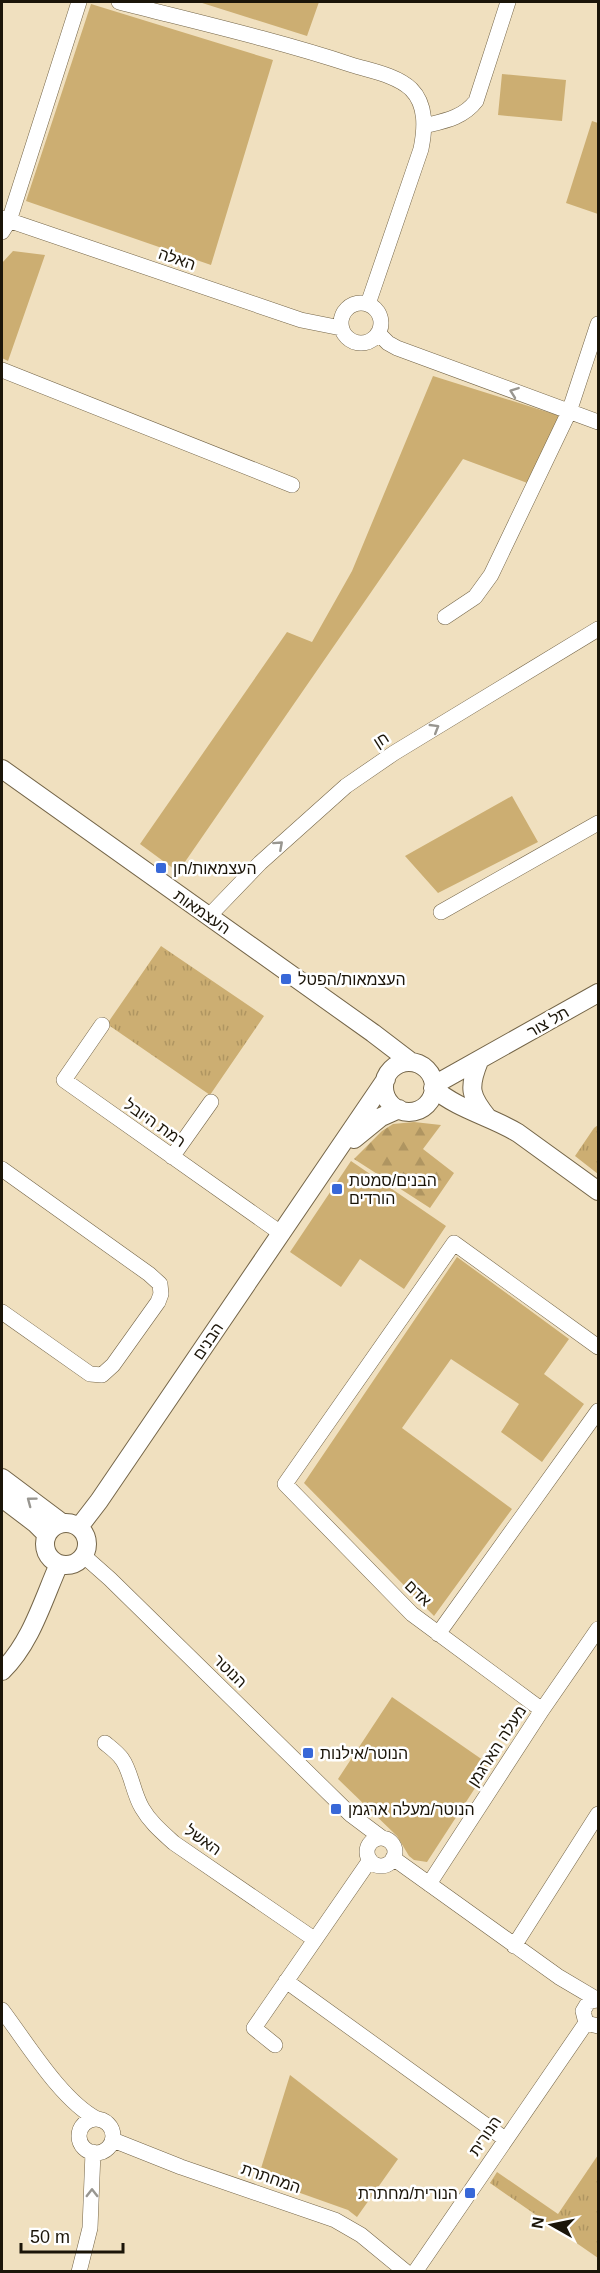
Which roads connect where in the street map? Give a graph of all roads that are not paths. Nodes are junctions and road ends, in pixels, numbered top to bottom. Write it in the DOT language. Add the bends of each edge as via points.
graph roads {
  1 [pos="79,2"];
  2 [pos="119,2"];
  3 [pos="508,2"];
  4 [pos="424,126"];
  5 [pos="4,224"];
  6 [pos="368,304"];
  7 [pos="598,324"];
  8 [pos="341,328"];
  9 [pos="378,333"];
  10 [pos="2,370"];
  11 [pos="568,412"];
  12 [pos="598,422"];
  13 [pos="292,485"];
  14 [pos="445,617"];
  15 [pos="598,629"];
  16 [pos="2,770"];
  17 [pos="598,823"];
  18 [pos="441,912"];
  19 [pos="209,916"];
  20 [pos="598,993"];
  21 [pos="102,1025"];
  22 [pos="373,1033"];
  23 [pos="497,1051"];
  24 [pos="478,1061"];
  25 [pos="418,1065"];
  26 [pos="388,1075"];
  27 [pos="434,1087"];
  28 [pos="210,1102"];
  29 [pos="421,1108"];
  30 [pos="399,1109"];
  31 [pos="480,1116"];
  32 [pos="336,1154"];
  33 [pos="172,1157"];
  34 [pos="2,1169"];
  35 [pos="598,1191"];
  36 [pos="282,1234"];
  37 [pos="2,1312"];
  38 [pos="598,1347"];
  39 [pos="598,1411"];
  40 [pos="2,1478"];
  41 [pos="2,1498"];
  42 [pos="70,1525"];
  43 [pos="46,1535"];
  44 [pos="84,1556"];
  45 [pos="59,1564"];
  46 [pos="598,1629"];
  47 [pos="438,1634"];
  48 [pos="2,1671"];
  49 [pos="542,1710"];
  50 [pos="105,1743"];
  51 [pos="350,1814"];
  52 [pos="598,1814"];
  53 [pos="382,1838"];
  54 [pos="368,1854"];
  55 [pos="393,1858"];
  56 [pos="429,1884"];
  57 [pos="314,1939"];
  58 [pos="514,1946"];
  59 [pos="559,1977"];
  60 [pos="286,1981"];
  61 [pos="598,2000"];
  62 [pos="2,2010"];
  63 [pos="589,2020"];
  64 [pos="275,2045"];
  65 [pos="62,2090"];
  66 [pos="97,2119"];
  67 [pos="80,2135"];
  68 [pos="506,2139"];
  69 [pos="113,2140"];
  70 [pos="93,2152"];
  71 [pos="79,2271"];
  72 [pos="406,2271"];
  73 [pos="415,2271"];
  1 -- 5 [label="street"];
  2 -- 4 [label="street" via="318,54 401,81 413,91 422,107"];
  3 -- 4 [label="street" via="476,101 454,119"];
  4 -- 6 [label="street" via="421,149"];
  5 -- 8 [label="street, האלה" via="301,320"];
  6 -- 8 [label="street" via="356,303 345,310"];
  6 -- 9 [label="street" via="380,317"];
  7 -- 11 [label="street"];
  8 -- 9 [label="street" via="346,338 358,344 370,341"];
  11 -- 9 [label="street, one-way" via="397,348"];
  10 -- 13 [label="street"];
  11 -- 12 [label="street"];
  11 -- 14 [label="street" via="491,575 475,597"];
  19 -- 15 [label="street, חן, one-way" via="260,863 346,786"];
  16 -- 19 [label="street, העצמאות"];
  17 -- 18 [label="street"];
  19 -- 22 [label="street, העצמאות"];
  20 -- 23 [label="street, תל צור"];
  21 -- 33 [label="street, רמת היובל" via="64,1080"];
  22 -- 25 [label="street, העצמאות"];
  22 -- 26 [label="street, העצמאות" via="389,1059"];
  23 -- 24 [label="street, תל צור"];
  23 -- 25 [label="street, תל צור" via="446,1071"];
  24 -- 27 [label="street, תל צור"];
  24 -- 31 [label="street" via="471,1086"];
  25 -- 26 [label="street" via="403,1063"];
  25 -- 27 [label="street" via="430,1074"];
  26 -- 30 [label="street" via="384,1089"];
  26 -- 32 [label="street, הבנים"];
  27 -- 29 [label="street" via="431,1099"];
  27 -- 31 [label="street"];
  28 -- 33 [label="street"];
  29 -- 30 [label="street"];
  29 -- 31 [label="street"];
  30 -- 32 [label="street, הבנים" via="376,1121"];
  31 -- 35 [label="street" via="518,1133"];
  32 -- 36 [label="street, הבנים"];
  33 -- 36 [label="street, רמת היובל"];
  34 -- 37 [label="street" via="149,1274 160,1284 161,1294 113,1365 102,1375 90,1374"];
  36 -- 42 [label="street, הבנים"];
  38 -- 47 [label="street, אדם" via="454,1243 285,1484 412,1614"];
  39 -- 47 [label="street"];
  42 -- 40 [label="street, one-way"];
  41 -- 43 [label="street"];
  42 -- 43 [label="street" via="52,1528"];
  42 -- 44 [label="street" via="86,1536"];
  43 -- 45 [label="street" via="47,1556"];
  44 -- 45 [label="street" via="74,1564"];
  44 -- 51 [label="street, הנוטר"];
  45 -- 48 [label="street" via="27,1636"];
  46 -- 49 [label="street, מעלה הארגמן"];
  47 -- 49 [label="street, אדם"];
  49 -- 56 [label="street, מעלה הארגמן"];
  50 -- 57 [label="street, האשל" via="122,1758 142,1810 155,1826"];
  51 -- 53 [label="street, הנוטר"];
  51 -- 54 [label="street, הנוטר" via="360,1828"];
  52 -- 58 [label="street"];
  53 -- 54 [label="street" via="373,1840"];
  53 -- 55 [label="street" via="393,1845"];
  54 -- 55 [label="street" via="382,1865"];
  54 -- 57 [label="street"];
  55 -- 56 [label="street"];
  56 -- 58 [label="street"];
  57 -- 60 [label="street"];
  58 -- 59 [label="street"];
  59 -- 61 [label="street"];
  59 -- 63 [label="street" via="579,2000"];
  60 -- 64 [label="street" via="254,2028"];
  60 -- 68 [label="street"];
  61 -- 63 [label="street, הנורית" via="586,2004"];
  62 -- 65 [label="street"];
  63 -- 68 [label="street, הנורית"];
  65 -- 66 [label="street"];
  65 -- 67 [label="street"];
  66 -- 67 [label="street" via="85,2123"];
  66 -- 69 [label="street" via="109,2124"];
  67 -- 70 [label="street" via="82,2145"];
  68 -- 73 [label="street, הנורית"];
  69 -- 70 [label="street" via="107,2149"];
  69 -- 72 [label="street, המחתרת" via="335,2220"];
  71 -- 70 [label="street, one-way" via="90,2228"];
}
